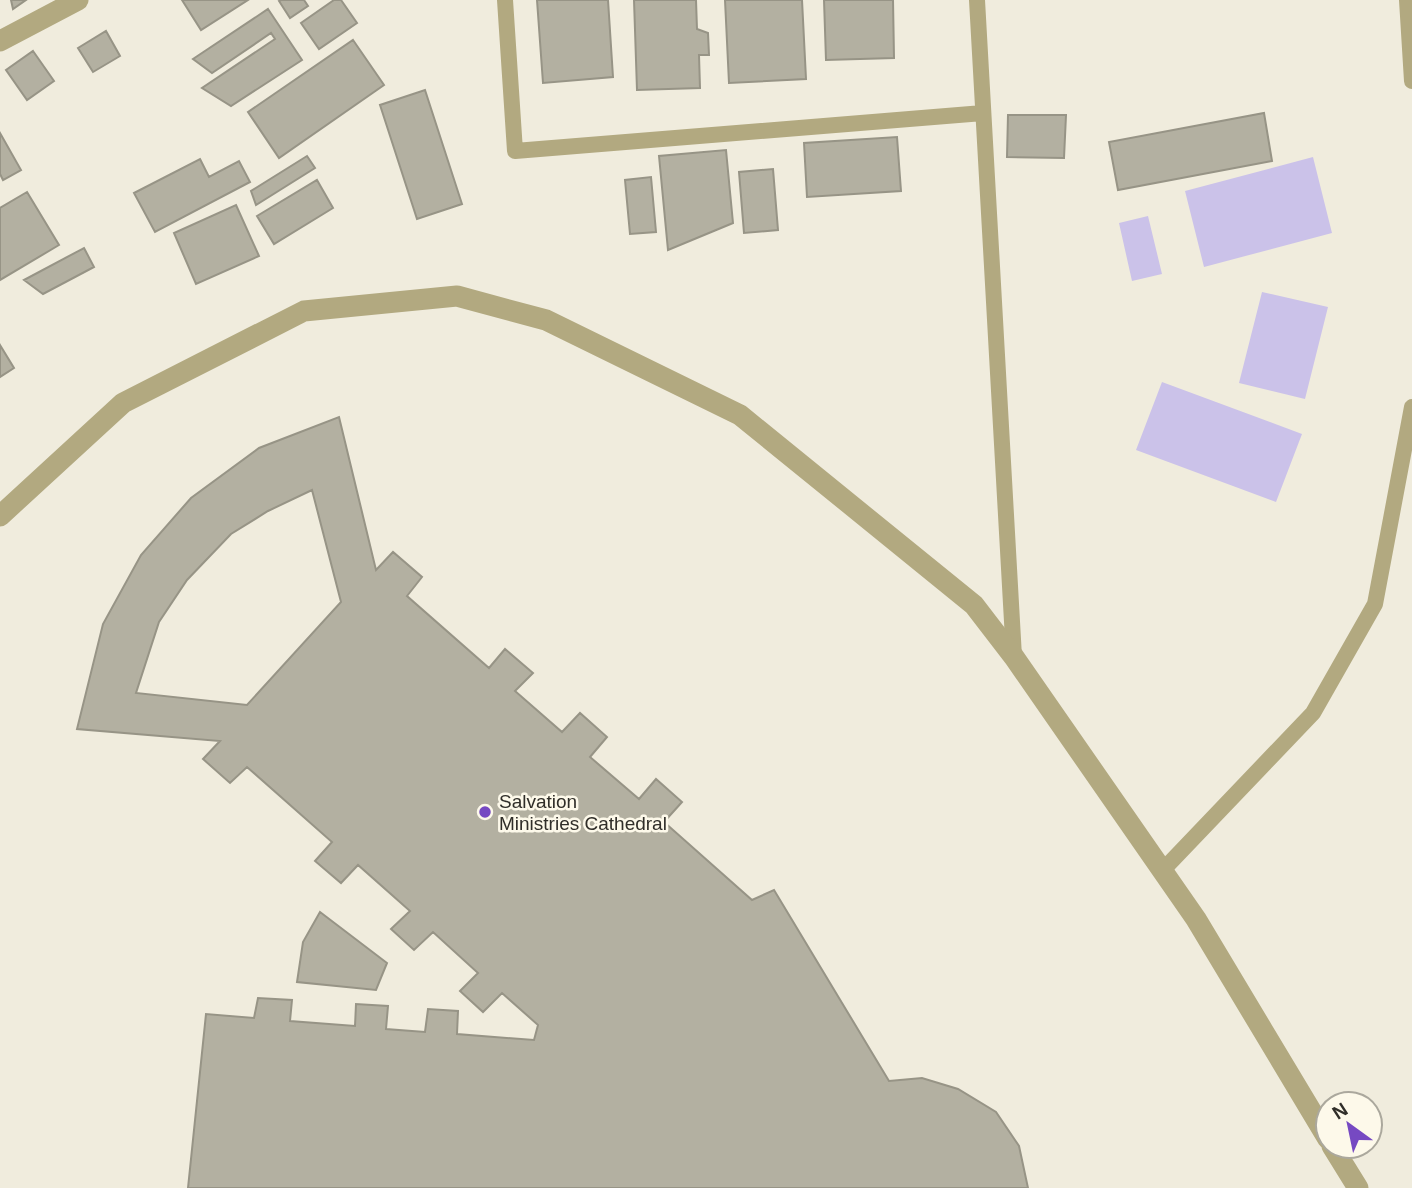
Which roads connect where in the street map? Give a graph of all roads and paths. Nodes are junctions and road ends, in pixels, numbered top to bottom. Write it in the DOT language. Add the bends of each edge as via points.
graph roads {
  1 [pos="78,0"];
  2 [pos="505,0"];
  3 [pos="977,0"];
  4 [pos="1407,0"];
  5 [pos="0,41"];
  6 [pos="1412,81"];
  7 [pos="983,113"];
  8 [pos="1412,407"];
  9 [pos="0,516"];
  10 [pos="1014,657"];
  11 [pos="1163,870"];
  12 [pos="1314,1116"];
  13 [pos="1340,1160"];
  14 [pos="1357,1188"];
  1 -- 5 [label="street"];
  2 -- 7 [label="lane" via="515,151"];
  3 -- 7 [label="lane"];
  4 -- 6 [label="lane"];
  7 -- 10 [label="lane"];
  8 -- 11 [label="lane" via="1375,604 1313,713"];
  9 -- 10 [label="street" via="123,404 304,311 457,296 546,320 740,415 974,605"];
  10 -- 11 [label="street"];
  11 -- 12 [label="street"];
  13 -- 14 [label="street"];
}
